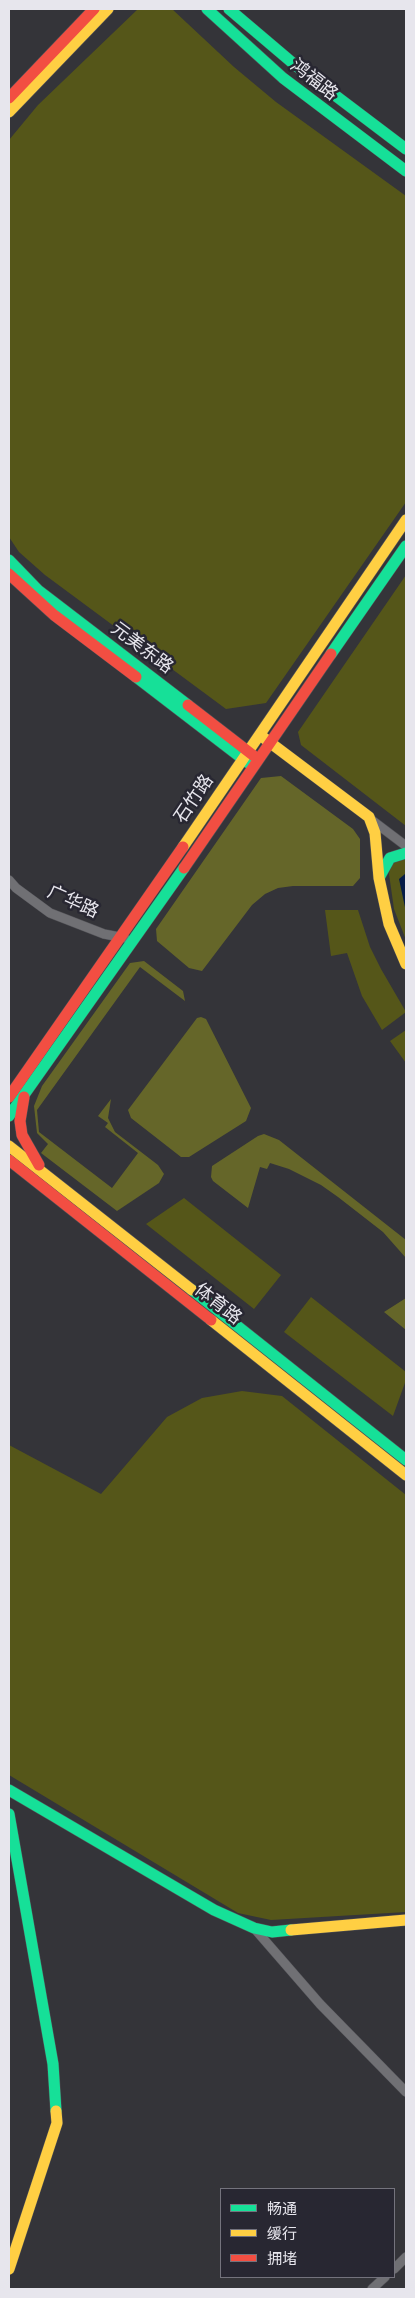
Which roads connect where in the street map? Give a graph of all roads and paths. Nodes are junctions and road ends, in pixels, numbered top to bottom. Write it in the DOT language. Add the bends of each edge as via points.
graph roads {
  1 [pos="94,9"];
  2 [pos="108,9"];
  3 [pos="207,9"];
  4 [pos="229,9"];
  5 [pos="9,98"];
  6 [pos="9,112"];
  7 [pos="406,149"];
  8 [pos="406,171"];
  9 [pos="406,520"];
  10 [pos="406,546"];
  11 [pos="9,560"];
  12 [pos="9,574"];
  13 [pos="259,735"];
  14 [pos="270,742"];
  15 [pos="246,755"];
  16 [pos="256,762"];
  17 [pos="369,817"];
  18 [pos="406,846"];
  19 [pos="406,852"];
  20 [pos="379,878"];
  21 [pos="9,880"];
  22 [pos="120,936"];
  23 [pos="132,941"];
  24 [pos="406,964"];
  25 [pos="17,1090"];
  26 [pos="9,1097"];
  27 [pos="9,1116"];
  28 [pos="9,1146"];
  29 [pos="9,1160"];
  30 [pos="9,1172"];
  31 [pos="44,1174"];
  32 [pos="36,1183"];
  33 [pos="406,1460"];
  34 [pos="406,1475"];
  35 [pos="9,1790"];
  36 [pos="9,1814"];
  37 [pos="406,1920"];
  38 [pos="254,1928"];
  39 [pos="406,2092"];
  40 [pos="406,2257"];
  41 [pos="395,2268"];
  42 [pos="9,2269"];
  43 [pos="385,2278"];
  44 [pos="372,2289"];
  1 -- 5 [label="street"];
  2 -- 6 [label="street"];
  3 -- 8 [label="street, 鸿福路" via="283,78"];
  4 -- 7 [label="street, 鸿福路" via="302,71"];
  9 -- 13 [label="street, 石竹路"];
  10 -- 14 [label="street, 石竹路"];
  11 -- 15 [label="street, 元美东路" via="38,590"];
  12 -- 15 [label="street, 元美东路" via="54,615"];
  13 -- 14 [label="street"];
  13 -- 15 [label="street, 石竹路"];
  14 -- 16 [label="street, 石竹路"];
  14 -- 17 [label="street"];
  15 -- 16 [label="street, 元美东路"];
  15 -- 22 [label="street, 石竹路"];
  16 -- 23 [label="street, 石竹路"];
  17 -- 18 [label="street"];
  17 -- 20 [label="street" via="375,833"];
  19 -- 20 [label="street" via="390,858"];
  20 -- 24 [label="street" via="390,924"];
  21 -- 22 [label="street, 广华路" via="50,913 104,934"];
  22 -- 23 [label="street, 广华路"];
  22 -- 25 [label="street, 石竹路"];
  23 -- 25 [label="street, 石竹路"];
  25 -- 26 [label="street, 石竹路"];
  25 -- 27 [label="street, 石竹路"];
  25 -- 31 [label="street" via="22,1135"];
  28 -- 31 [label="street, 体育路"];
  29 -- 32 [label="street, 体育路"];
  30 -- 32 [label="street"];
  31 -- 33 [label="street, 体育路"];
  32 -- 34 [label="street, 体育路"];
  35 -- 38 [label="street" via="214,1910"];
  36 -- 42 [label="street" via="54,2064 57,2123"];
  37 -- 38 [label="street" via="272,1932"];
  38 -- 39 [label="street" via="320,2004"];
  40 -- 41 [label="street"];
  43 -- 44 [label="street"];
}
